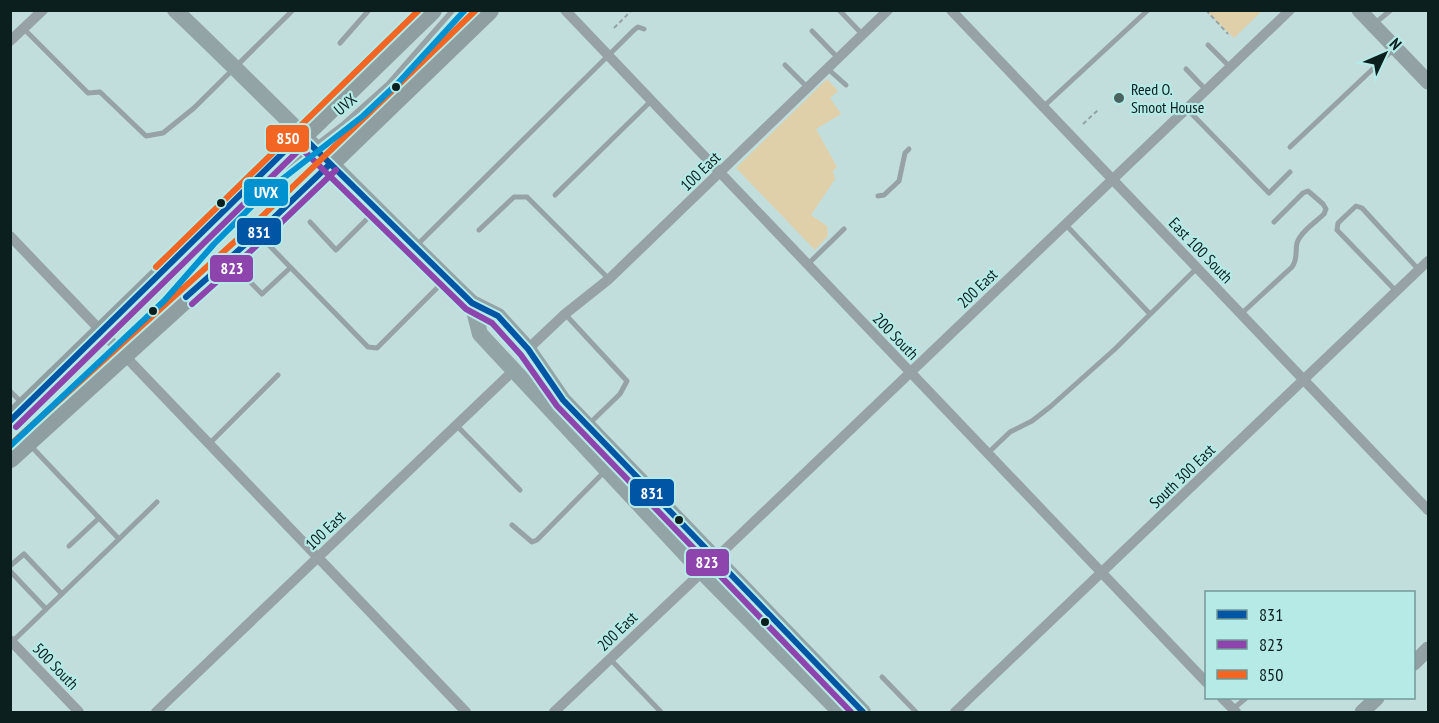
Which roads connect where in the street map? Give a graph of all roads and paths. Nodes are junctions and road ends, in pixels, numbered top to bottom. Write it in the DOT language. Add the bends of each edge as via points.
graph roads {
  1 [pos="44,10"];
  2 [pos="175,10"];
  3 [pos="186,10"];
  4 [pos="293,10"];
  5 [pos="369,10"];
  6 [pos="432,10"];
  7 [pos="453,10"];
  8 [pos="465,10"];
  9 [pos="489,10"];
  10 [pos="565,10"];
  11 [pos="632,10"];
  12 [pos="839,10"];
  13 [pos="888,10"];
  14 [pos="951,10"];
  15 [pos="1148,10"];
  16 [pos="1206,10"];
  17 [pos="1290,10"];
  18 [pos="1359,10"];
  19 [pos="1391,10"];
  20 [pos="1373,25"];
  21 [pos="614,28"];
  22 [pos="24,29"];
  23 [pos="644,29"];
  24 [pos="812,31"];
  25 [pos="1228,34"];
  26 [pos="863,35"];
  27 [pos="10,41"];
  28 [pos="340,43"];
  29 [pos="1208,45"];
  30 [pos="1395,48"];
  31 [pos="608,56"];
  32 [pos="838,58"];
  33 [pos="785,66"];
  34 [pos="235,67"];
  35 [pos="1230,67"];
  36 [pos="828,69"];
  37 [pos="1186,69"];
  38 [pos="1428,82"];
  39 [pos="846,86"];
  40 [pos="808,88"];
  41 [pos="1206,90"];
  42 [pos="651,101"];
  43 [pos="1043,106"];
  44 [pos="1186,109"];
  45 [pos="1098,110"];
  46 [pos="1083,124"];
  47 [pos="1290,147"];
  48 [pos="315,149"];
  49 [pos="909,149"];
  50 [pos="1290,172"];
  51 [pos="720,173"];
  52 [pos="1112,179"];
  53 [pos="555,195"];
  54 [pos="878,196"];
  55 [pos="376,210"];
  56 [pos="310,222"];
  57 [pos="1274,222"];
  58 [pos="1065,224"];
  59 [pos="844,229"];
  60 [pos="479,230"];
  61 [pos="258,233"];
  62 [pos="12,241"];
  63 [pos="414,247"];
  64 [pos="229,259"];
  65 [pos="1428,261"];
  66 [pos="808,264"];
  67 [pos="290,268"];
  68 [pos="1197,268"];
  69 [pos="1419,270"];
  70 [pos="446,278"];
  71 [pos="609,279"];
  72 [pos="1396,291"];
  73 [pos="472,303"];
  74 [pos="565,314"];
  75 [pos="1150,314"];
  76 [pos="1241,314"];
  77 [pos="104,334"];
  78 [pos="528,349"];
  79 [pos="120,350"];
  80 [pos="514,370"];
  81 [pos="911,372"];
  82 [pos="278,375"];
  83 [pos="1304,380"];
  84 [pos="10,391"];
  85 [pos="25,406"];
  86 [pos="10,421"];
  87 [pos="588,425"];
  88 [pos="456,426"];
  89 [pos="10,431"];
  90 [pos="19,444"];
  91 [pos="208,444"];
  92 [pos="988,453"];
  93 [pos="10,458"];
  94 [pos="607,469"];
  95 [pos="520,490"];
  96 [pos="157,502"];
  97 [pos="1428,510"];
  98 [pos="99,518"];
  99 [pos="512,525"];
  100 [pos="119,539"];
  101 [pos="69,546"];
  102 [pos="318,558"];
  103 [pos="716,558"];
  104 [pos="10,569"];
  105 [pos="702,572"];
  106 [pos="1102,572"];
  107 [pos="62,594"];
  108 [pos="46,609"];
  109 [pos="11,641"];
  110 [pos="1428,649"];
  111 [pos="610,659"];
  112 [pos="1415,661"];
  113 [pos="882,677"];
  114 [pos="1205,681"];
  115 [pos="1223,699"];
  116 [pos="1245,699"];
  117 [pos="1376,699"];
  118 [pos="1234,711"];
  119 [pos="79,712"];
  120 [pos="156,712"];
  121 [pos="466,712"];
  122 [pos="554,712"];
  123 [pos="661,712"];
  124 [pos="840,712"];
  125 [pos="863,712"];
  126 [pos="916,712"];
  127 [pos="955,712"];
  128 [pos="1362,712"];
  1 -- 22 [label="street"];
  2 -- 34 [label="main road"];
  3 -- 34 [label="main road"];
  4 -- 34 [label="lane"];
  5 -- 28 [label="lane"];
  6 -- 48 [label="highway"];
  7 -- 48 [label="lane, UVX" via="398,75"];
  8 -- 48 [label="lane, UVX" via="373,107"];
  9 -- 48 [label="highway"];
  10 -- 31 [label="street, 200 South"];
  11 -- 21 [label="path"];
  12 -- 26 [label="lane"];
  13 -- 26 [label="street, 100 East"];
  14 -- 43 [label="street, East 100 South"];
  15 -- 43 [label="lane"];
  16 -- 25 [label="path"];
  17 -- 35 [label="street, 200 East"];
  18 -- 20 [label="street"];
  19 -- 20 [label="lane"];
  20 -- 30 [label="street"];
  22 -- 27 [label="street"];
  22 -- 34 [label="lane" via="88,93 100,92 146,136 163,133"];
  23 -- 31 [label="lane" via="634,30"];
  24 -- 32 [label="lane"];
  26 -- 32 [label="street, 100 East"];
  29 -- 35 [label="lane"];
  30 -- 38 [label="street"];
  30 -- 47 [label="lane"];
  31 -- 42 [label="street, 200 South"];
  31 -- 63 [label="lane"];
  32 -- 36 [label="street, 100 East"];
  33 -- 40 [label="lane"];
  34 -- 48 [label="main road"];
  35 -- 41 [label="street, 200 East"];
  36 -- 39 [label="lane"];
  36 -- 40 [label="street, 100 East"];
  37 -- 41 [label="lane"];
  40 -- 51 [label="street, 100 East"];
  41 -- 44 [label="street, 200 East"];
  42 -- 51 [label="street, 200 South"];
  42 -- 53 [label="lane"];
  43 -- 52 [label="street, East 100 South"];
  44 -- 50 [label="lane" via="1269,193"];
  44 -- 52 [label="street, 200 East"];
  45 -- 46 [label="path"];
  48 -- 55 [label="main road"];
  48 -- 61 [label="highway"];
  48 -- 77 [label="highway"];
  48 -- 79 [label="lane, UVX" via="214,244"];
  49 -- 54 [label="lane" via="899,181"];
  51 -- 66 [label="street, 200 South"];
  51 -- 71 [label="street, 100 East"];
  52 -- 58 [label="street, 200 East"];
  52 -- 68 [label="street, East 100 South"];
  55 -- 56 [label="lane" via="336,250"];
  55 -- 63 [label="main road"];
  57 -- 76 [label="lane" via="1308,191 1326,209 1300,236 1292,267"];
  58 -- 75 [label="lane"];
  58 -- 81 [label="street, 200 East"];
  59 -- 66 [label="lane"];
  60 -- 71 [label="lane" via="514,197 527,197"];
  61 -- 64 [label="highway"];
  61 -- 67 [label="lane"];
  62 -- 77 [label="street"];
  63 -- 70 [label="main road"];
  64 -- 67 [label="lane" via="262,294"];
  64 -- 79 [label="highway"];
  65 -- 69 [label="street, South 300 East"];
  66 -- 81 [label="street, 200 South"];
  67 -- 70 [label="lane" via="373,349"];
  68 -- 75 [label="lane"];
  68 -- 76 [label="street, East 100 South"];
  69 -- 72 [label="street, South 300 East"];
  69 -- 72 [label="lane" via="1356,206 1338,223 1337,230"];
  70 -- 73 [label="main road"];
  71 -- 74 [label="street, 100 East"];
  72 -- 83 [label="street, South 300 East"];
  73 -- 78 [label="main road" via="498,316"];
  73 -- 80 [label="main road" via="480,334"];
  74 -- 78 [label="street, 100 East"];
  74 -- 87 [label="lane" via="627,381 620,394"];
  75 -- 92 [label="lane" via="1050,407 1010,432"];
  76 -- 83 [label="street, East 100 South"];
  77 -- 79 [label="street"];
  77 -- 85 [label="highway"];
  77 -- 89 [label="lane"];
  78 -- 87 [label="main road" via="563,400"];
  79 -- 90 [label="highway"];
  79 -- 91 [label="street"];
  80 -- 88 [label="street, 100 East"];
  80 -- 94 [label="main road"];
  81 -- 92 [label="street, 200 South"];
  81 -- 103 [label="street, 200 East"];
  82 -- 91 [label="lane"];
  83 -- 97 [label="street, East 100 South"];
  83 -- 106 [label="street, South 300 East"];
  84 -- 85 [label="lane"];
  85 -- 86 [label="highway"];
  87 -- 103 [label="main road"];
  88 -- 95 [label="lane"];
  88 -- 102 [label="street, 100 East"];
  90 -- 93 [label="highway"];
  90 -- 98 [label="lane"];
  91 -- 102 [label="street"];
  92 -- 106 [label="street, 200 South"];
  94 -- 99 [label="lane" via="537,540 532,542"];
  94 -- 105 [label="main road"];
  96 -- 100 [label="lane"];
  98 -- 100 [label="lane"];
  98 -- 101 [label="lane"];
  100 -- 107 [label="lane"];
  102 -- 120 [label="street, 100 East"];
  102 -- 121 [label="street"];
  103 -- 125 [label="main road"];
  104 -- 107 [label="lane" via="24,554"];
  104 -- 108 [label="lane"];
  105 -- 111 [label="street, 200 East"];
  105 -- 124 [label="main road"];
  106 -- 114 [label="street, 200 South"];
  106 -- 127 [label="street, South 300 East"];
  107 -- 108 [label="lane"];
  108 -- 109 [label="lane"];
  109 -- 119 [label="street, 500 South"];
  110 -- 112 [label="street"];
  111 -- 122 [label="street, 200 East"];
  111 -- 123 [label="lane"];
  113 -- 126 [label="lane"];
  115 -- 118 [label="street"];
  116 -- 118 [label="lane"];
  117 -- 128 [label="street"];
}
